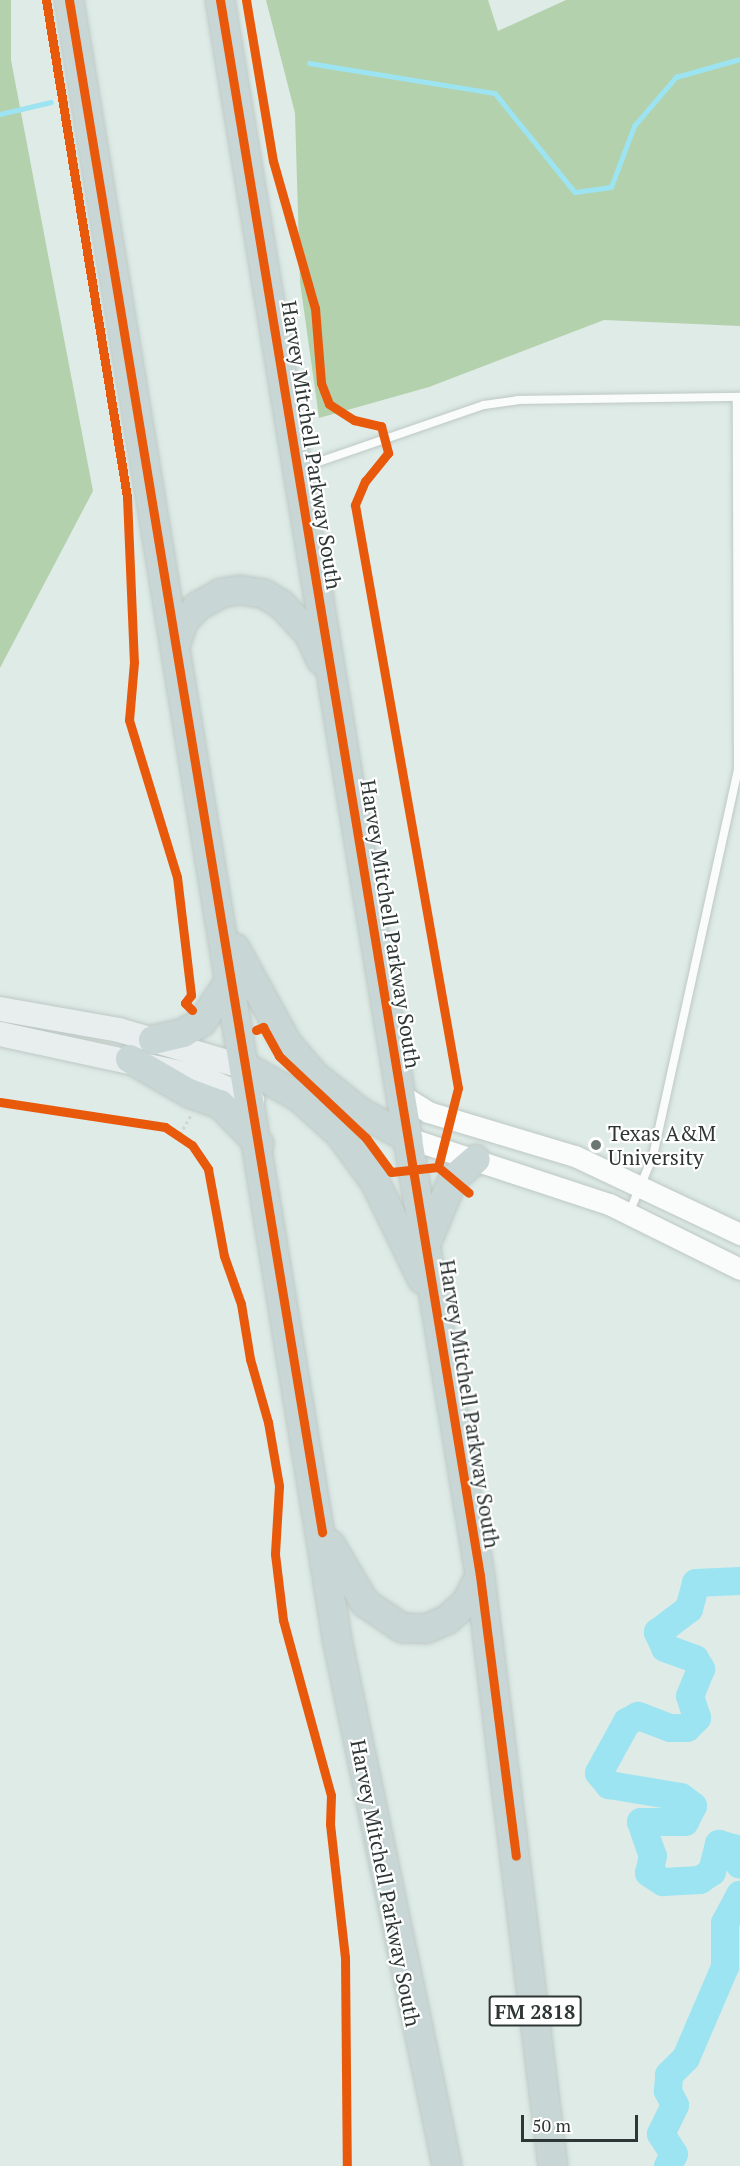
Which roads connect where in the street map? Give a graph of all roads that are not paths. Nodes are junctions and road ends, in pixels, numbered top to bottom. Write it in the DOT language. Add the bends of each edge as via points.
graph roads {
  1 [pos="69,0"];
  2 [pos="220,0"];
  3 [pos="739,397"];
  4 [pos="298,468"];
  5 [pos="176,644"];
  6 [pos="334,690"];
  7 [pos="221,922"];
  8 [pos="231,979"];
  9 [pos="0,1009"];
  10 [pos="0,1034"];
  11 [pos="153,1040"];
  12 [pos="130,1059"];
  13 [pos="247,1068"];
  14 [pos="401,1095"];
  15 [pos="252,1100"];
  16 [pos="408,1137"];
  17 [pos="259,1144"];
  18 [pos="476,1159"];
  19 [pos="642,1184"];
  20 [pos="628,1214"];
  21 [pos="740,1234"];
  22 [pos="425,1246"];
  23 [pos="740,1269"];
  24 [pos="436,1308"];
  25 [pos="322,1532"];
  26 [pos="480,1576"];
  27 [pos="447,2166"];
  28 [pos="553,2166"];
  1 -- 5 [label="highway, Harvey Mitchell Parkway South"];
  2 -- 4 [label="highway, Harvey Mitchell Parkway South / FM 2818"];
  3 -- 4 [label="lane" via="518,400 484,405"];
  3 -- 19 [label="lane" via="738,768 653,1156"];
  4 -- 6 [label="highway, Harvey Mitchell Parkway South / FM 2818"];
  5 -- 6 [label="highway" via="183,622 206,599 240,590 264,594 309,634"];
  5 -- 7 [label="highway, Harvey Mitchell Parkway South"];
  6 -- 14 [label="highway, Harvey Mitchell Parkway South / FM 2818"];
  7 -- 8 [label="highway, Harvey Mitchell Parkway South"];
  7 -- 16 [label="highway" via="287,1043 337,1094"];
  8 -- 11 [label="highway" via="202,1022 183,1033"];
  8 -- 13 [label="highway, Harvey Mitchell Parkway South"];
  9 -- 11 [label="main road"];
  10 -- 12 [label="main road"];
  11 -- 13 [label="main road"];
  12 -- 15 [label="main road" via="203,1078"];
  12 -- 17 [label="highway" via="189,1093 220,1104"];
  13 -- 15 [label="highway, Harvey Mitchell Parkway South"];
  13 -- 24 [label="highway" via="299,1097 340,1134 375,1182"];
  14 -- 16 [label="highway, Harvey Mitchell Parkway South / FM 2818"];
  14 -- 19 [label="street" via="428,1112 575,1156"];
  15 -- 17 [label="highway, Harvey Mitchell Parkway South"];
  16 -- 18 [label="street"];
  16 -- 22 [label="highway, Harvey Mitchell Parkway South / FM 2818"];
  17 -- 25 [label="highway, Harvey Mitchell Parkway South"];
  18 -- 20 [label="street"];
  18 -- 22 [label="highway" via="453,1179"];
  19 -- 20 [label="lane"];
  19 -- 21 [label="street"];
  20 -- 23 [label="street"];
  22 -- 24 [label="highway, Harvey Mitchell Parkway South / FM 2818"];
  24 -- 26 [label="highway, Harvey Mitchell Parkway South / FM 2818"];
  25 -- 26 [label="highway" via="365,1603 402,1628 426,1629 448,1619 466,1604"];
  25 -- 27 [label="highway, Harvey Mitchell Parkway South" via="338,1639 388,1896"];
  26 -- 28 [label="highway, Harvey Mitchell Parkway South / FM 2818"];
}
